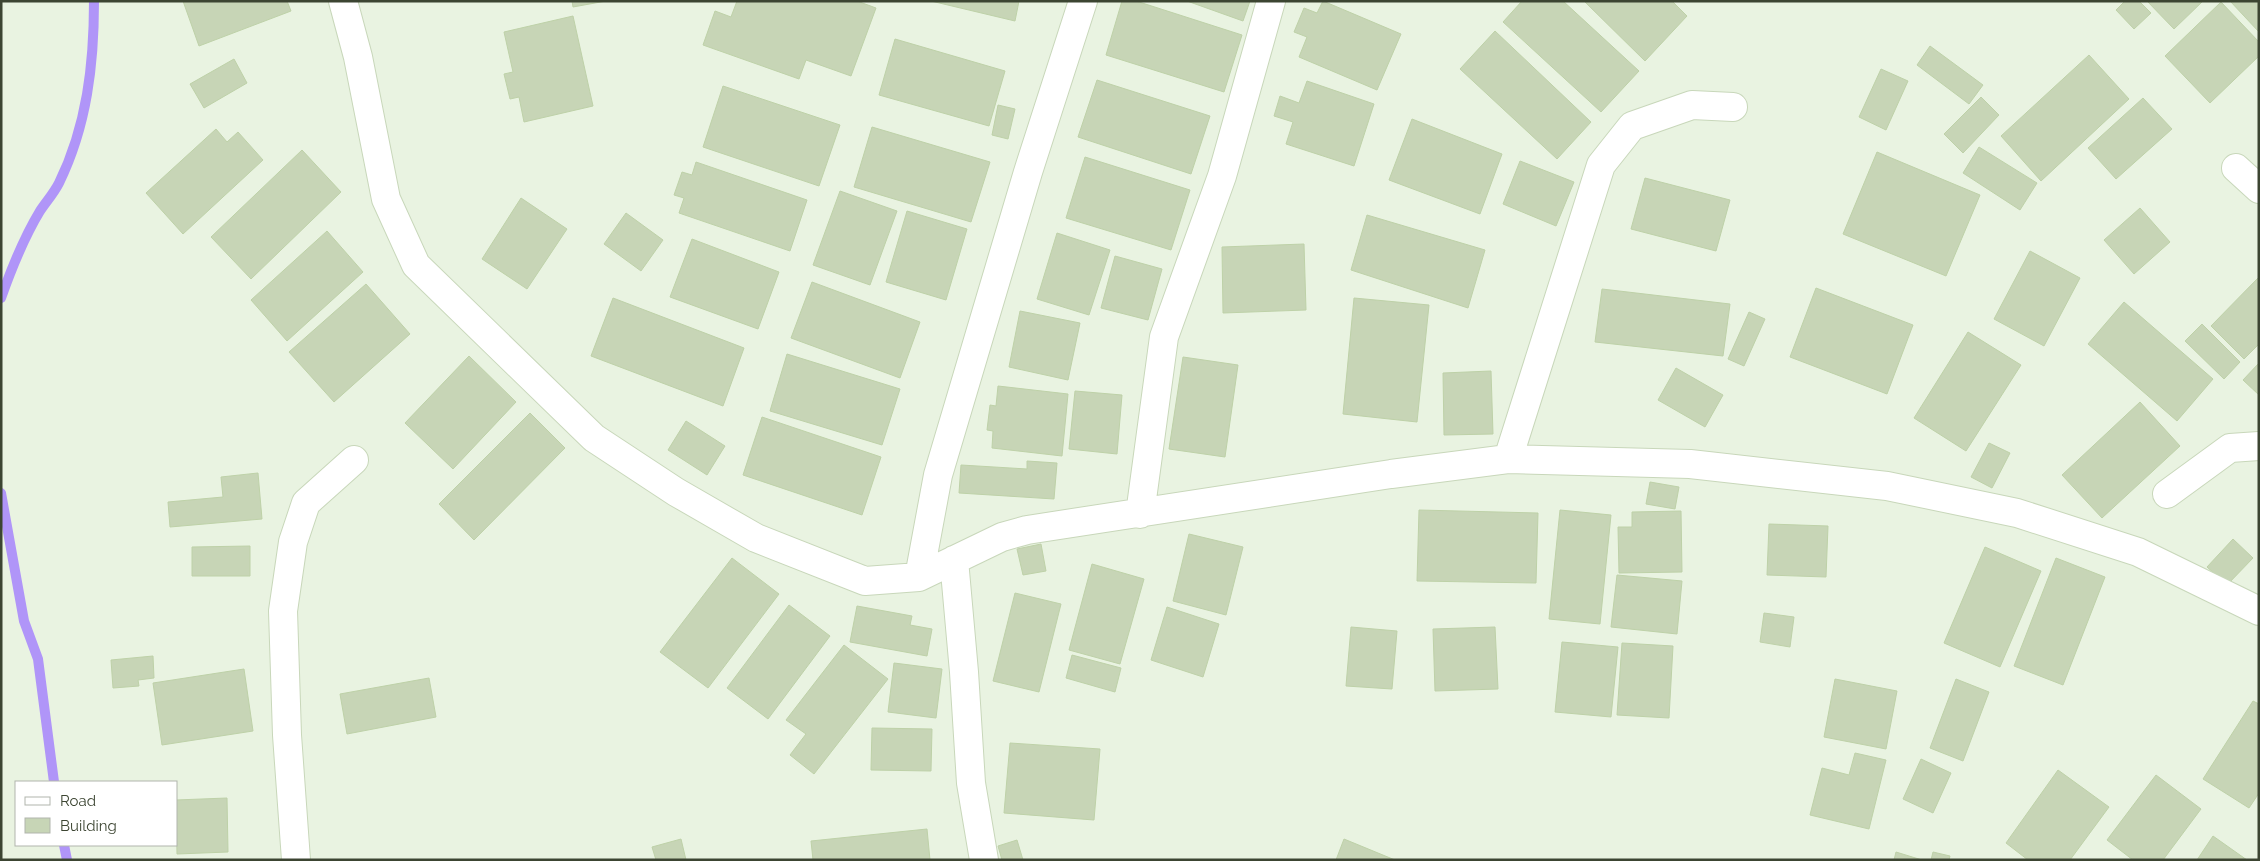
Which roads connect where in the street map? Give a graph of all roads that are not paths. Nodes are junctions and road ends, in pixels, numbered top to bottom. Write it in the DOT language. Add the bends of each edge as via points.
graph roads {
  1 [pos="343,1"];
  2 [pos="1083,1"];
  3 [pos="1271,1"];
  4 [pos="1733,107"];
  5 [pos="2236,168"];
  6 [pos="2259,189"];
  7 [pos="2259,446"];
  8 [pos="1508,459"];
  9 [pos="354,460"];
  10 [pos="2167,494"];
  11 [pos="1140,514"];
  12 [pos="954,560"];
  13 [pos="919,577"];
  14 [pos="2259,612"];
  15 [pos="296,860"];
  16 [pos="984,860"];
  1 -- 13 [label="street" via="358,57 386,199 416,265 594,438 676,492 756,538 865,581"];
  2 -- 13 [label="street" via="1028,172 938,475"];
  3 -- 11 [label="street" via="1222,176 1164,337"];
  4 -- 8 [label="street" via="1692,105 1632,126 1601,164"];
  5 -- 6 [label="street"];
  7 -- 10 [label="street" via="2230,448"];
  8 -- 11 [label="street"];
  8 -- 14 [label="street" via="1690,464 1887,486 2017,513 2138,552"];
  9 -- 15 [label="street" via="306,503 293,542 283,610 286,735"];
  11 -- 12 [label="street" via="1027,530 1002,537"];
  12 -- 13 [label="street"];
  12 -- 16 [label="street" via="971,783"];
}
